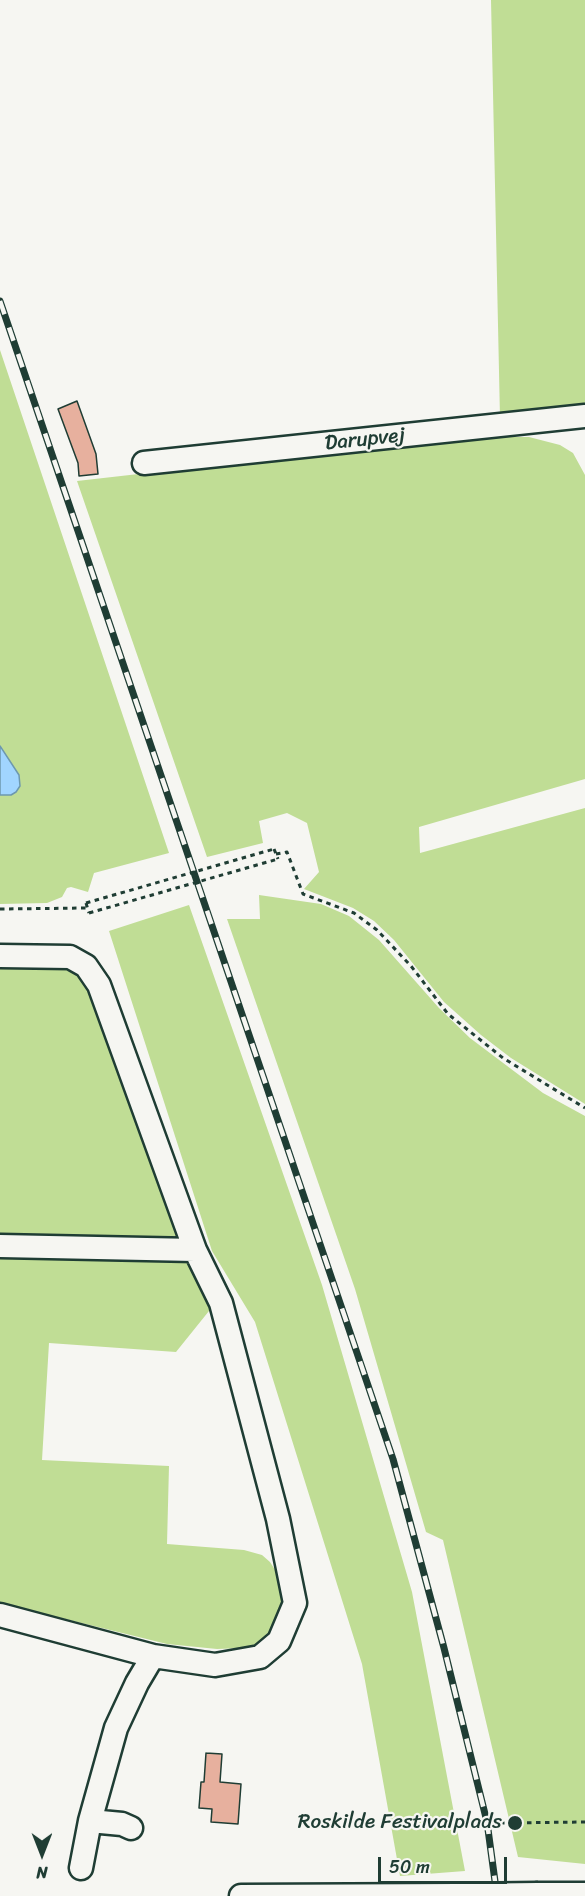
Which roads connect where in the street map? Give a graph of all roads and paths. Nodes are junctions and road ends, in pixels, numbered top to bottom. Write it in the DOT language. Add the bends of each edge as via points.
graph roads {
  1 [pos="585,416"];
  2 [pos="144,463"];
  3 [pos="276,854"];
  4 [pos="87,908"];
  5 [pos="0,909"];
  6 [pos="0,957"];
  7 [pos="585,1108"];
  8 [pos="0,1246"];
  9 [pos="195,1250"];
  10 [pos="0,1615"];
  11 [pos="153,1656"];
  12 [pos="90,1821"];
  13 [pos="585,1822"];
  14 [pos="501,1823"];
  15 [pos="131,1828"];
  16 [pos="81,1868"];
  17 [pos="585,1894"];
  18 [pos="458,1895"];
  19 [pos="241,1896"];
  1 -- 2 [label="street, Darupvej"];
  3 -- 4 [label="path, bridge" via="274,849 87,903"];
  3 -- 4 [label="path, bridge" via="278,859 89,913"];
  3 -- 7 [label="path" via="288,852 303,894 354,913 377,930 448,1014 503,1058"];
  4 -- 5 [label="path"];
  6 -- 9 [label="street" via="70,957 86,966 99,985"];
  8 -- 9 [label="street"];
  9 -- 11 [label="street" via="221,1303 296,1603 279,1641 260,1657 215,1665"];
  10 -- 11 [label="street"];
  11 -- 12 [label="street" via="116,1728"];
  12 -- 15 [label="street"];
  12 -- 16 [label="street"];
  13 -- 14 [label="path"];
  17 -- 18 [label="street, bridge"];
  18 -- 19 [label="street"];
}
